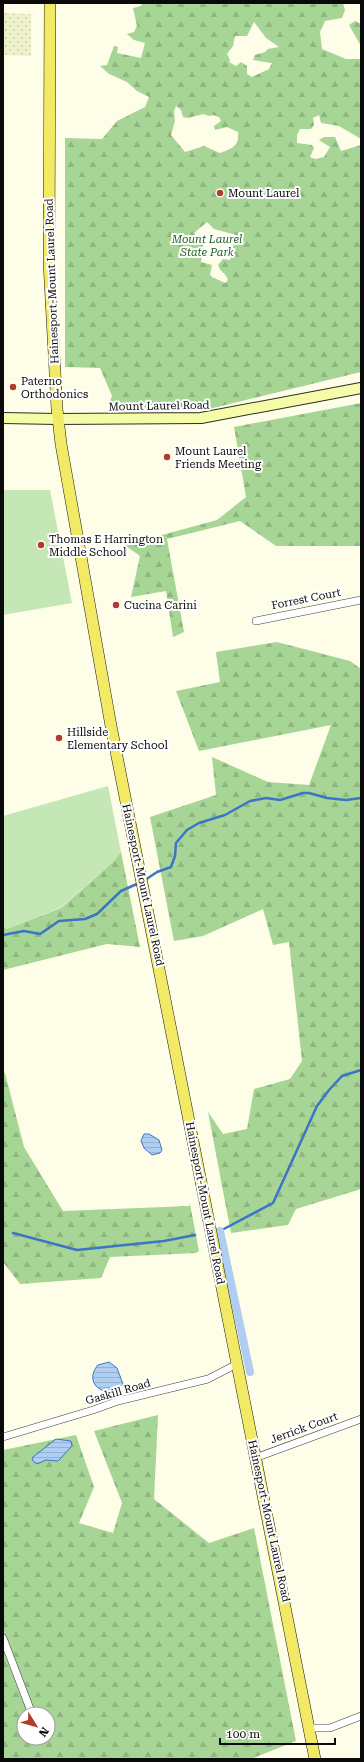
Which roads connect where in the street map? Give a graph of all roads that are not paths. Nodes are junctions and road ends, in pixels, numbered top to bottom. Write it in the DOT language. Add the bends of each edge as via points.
graph roads {
  1 [pos="50,3"];
  2 [pos="361,388"];
  3 [pos="3,418"];
  4 [pos="57,419"];
  5 [pos="361,600"];
  6 [pos="256,620"];
  7 [pos="237,1364"];
  8 [pos="361,1419"];
  9 [pos="3,1437"];
  10 [pos="255,1458"];
  11 [pos="3,1638"];
  12 [pos="29,1706"];
  13 [pos="361,1716"];
  14 [pos="309,1728"];
  15 [pos="315,1759"];
  1 -- 4 [label="main road, Hainesport-Mount Laurel Road" via="49,263"];
  2 -- 4 [label="main road, Mount Laurel Road" via="211,418"];
  3 -- 4 [label="main road, Mount Laurel Road"];
  4 -- 7 [label="main road, Hainesport-Mount Laurel Road" via="104,691"];
  5 -- 6 [label="street, Forrest Court"];
  7 -- 9 [label="street, Gaskill Road" via="208,1379 118,1401"];
  7 -- 10 [label="main road, Hainesport-Mount Laurel Road"];
  8 -- 10 [label="street, Jerrick Court"];
  10 -- 14 [label="main road, Hainesport-Mount Laurel Road"];
  11 -- 12 [label="street"];
  13 -- 14 [label="street" via="336,1726"];
  14 -- 15 [label="main road, Hainesport-Mount Laurel Road"];
}
